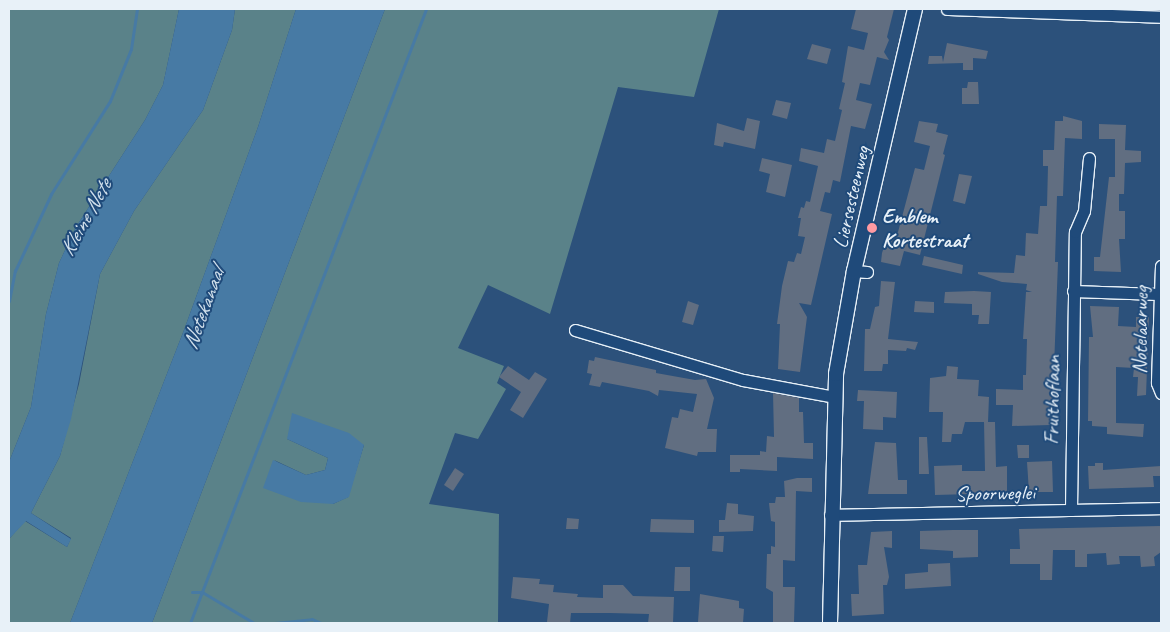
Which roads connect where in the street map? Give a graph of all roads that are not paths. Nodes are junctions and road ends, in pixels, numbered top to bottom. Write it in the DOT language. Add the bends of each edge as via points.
graph roads {
  1 [pos="915,9"];
  2 [pos="947,9"];
  3 [pos="1161,17"];
  4 [pos="1089,158"];
  5 [pos="1161,266"];
  6 [pos="1073,291"];
  7 [pos="1158,294"];
  8 [pos="575,330"];
  9 [pos="1161,393"];
  10 [pos="835,397"];
  11 [pos="1161,508"];
  12 [pos="1071,510"];
  13 [pos="830,515"];
  14 [pos="830,623"];
  1 -- 10 [label="main road, Liersesteenweg" via="861,271 844,320"];
  2 -- 3 [label="street"];
  4 -- 6 [label="street, Fruithoflaan" via="1084,211 1075,232"];
  5 -- 7 [label="street, Notelaarweg"];
  6 -- 7 [label="street"];
  6 -- 12 [label="street, Fruithoflaan"];
  7 -- 9 [label="street, Notelaarweg" via="1157,383"];
  8 -- 10 [label="street" via="735,378"];
  10 -- 13 [label="main road, Liersesteenweg"];
  11 -- 12 [label="street, Spoorweglei"];
  12 -- 13 [label="street, Spoorweglei"];
  13 -- 14 [label="main road, Liersesteenweg"];
}
